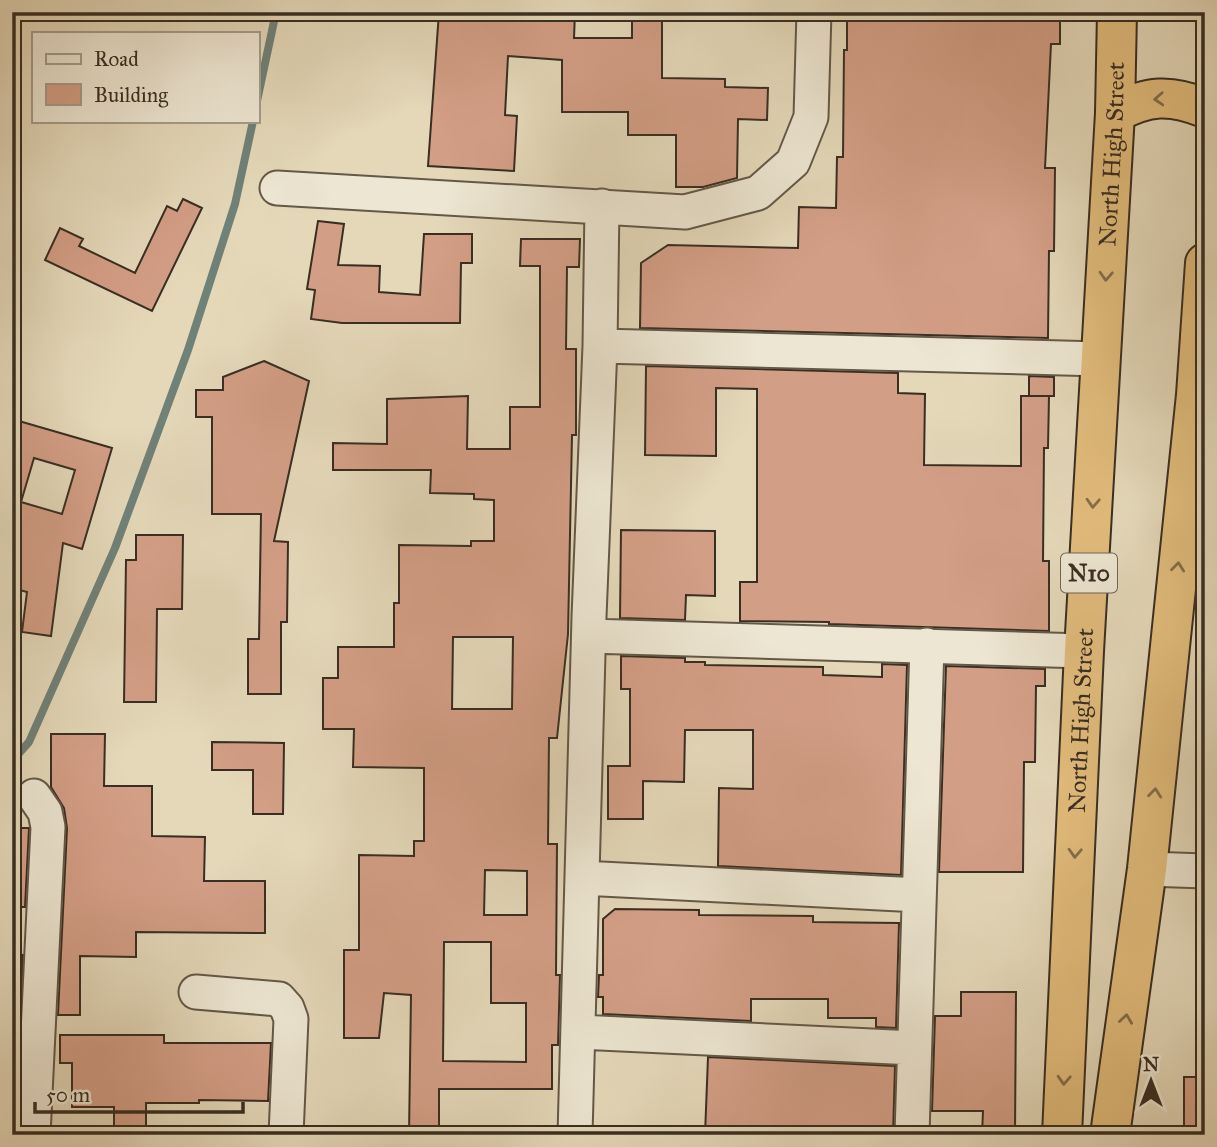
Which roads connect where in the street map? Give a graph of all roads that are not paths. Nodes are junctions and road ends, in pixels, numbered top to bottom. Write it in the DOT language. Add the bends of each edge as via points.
graph roads {
  1 [pos="814,12"];
  2 [pos="1117,12"];
  3 [pos="1205,108"];
  4 [pos="1115,113"];
  5 [pos="277,188"];
  6 [pos="602,206"];
  7 [pos="1205,263"];
  8 [pos="600,346"];
  9 [pos="1101,359"];
  10 [pos="1200,395"];
  11 [pos="589,636"];
  12 [pos="927,645"];
  13 [pos="1084,651"];
  14 [pos="34,796"];
  15 [pos="1147,869"];
  16 [pos="1205,871"];
  17 [pos="582,878"];
  18 [pos="919,895"];
  19 [pos="196,992"];
  20 [pos="579,1032"];
  21 [pos="914,1048"];
  22 [pos="33,1135"];
  23 [pos="286,1135"];
  24 [pos="575,1135"];
  25 [pos="912,1135"];
  26 [pos="1062,1135"];
  27 [pos="1110,1135"];
  1 -- 6 [label="street" via="811,117 793,162 758,193 685,212"];
  2 -- 4 [label="highway, North High Street / N10"];
  3 -- 4 [label="highway, one-way" via="1162,97 1136,102"];
  4 -- 9 [label="highway, North High Street / N10, one-way"];
  5 -- 6 [label="street"];
  6 -- 8 [label="street"];
  7 -- 10 [label="highway"];
  8 -- 9 [label="street"];
  8 -- 11 [label="street"];
  9 -- 13 [label="highway, North High Street / N10, one-way"];
  15 -- 10 [label="highway, one-way"];
  11 -- 12 [label="street"];
  11 -- 17 [label="street"];
  12 -- 13 [label="street"];
  12 -- 18 [label="street"];
  13 -- 26 [label="highway, North High Street / N10, one-way"];
  14 -- 22 [label="street" via="48,827"];
  15 -- 16 [label="street"];
  27 -- 15 [label="highway, one-way"];
  17 -- 18 [label="street"];
  17 -- 20 [label="street"];
  18 -- 21 [label="street"];
  19 -- 23 [label="street" via="279,999 287,1008"];
  20 -- 21 [label="street"];
  20 -- 24 [label="street"];
  21 -- 25 [label="street"];
}
